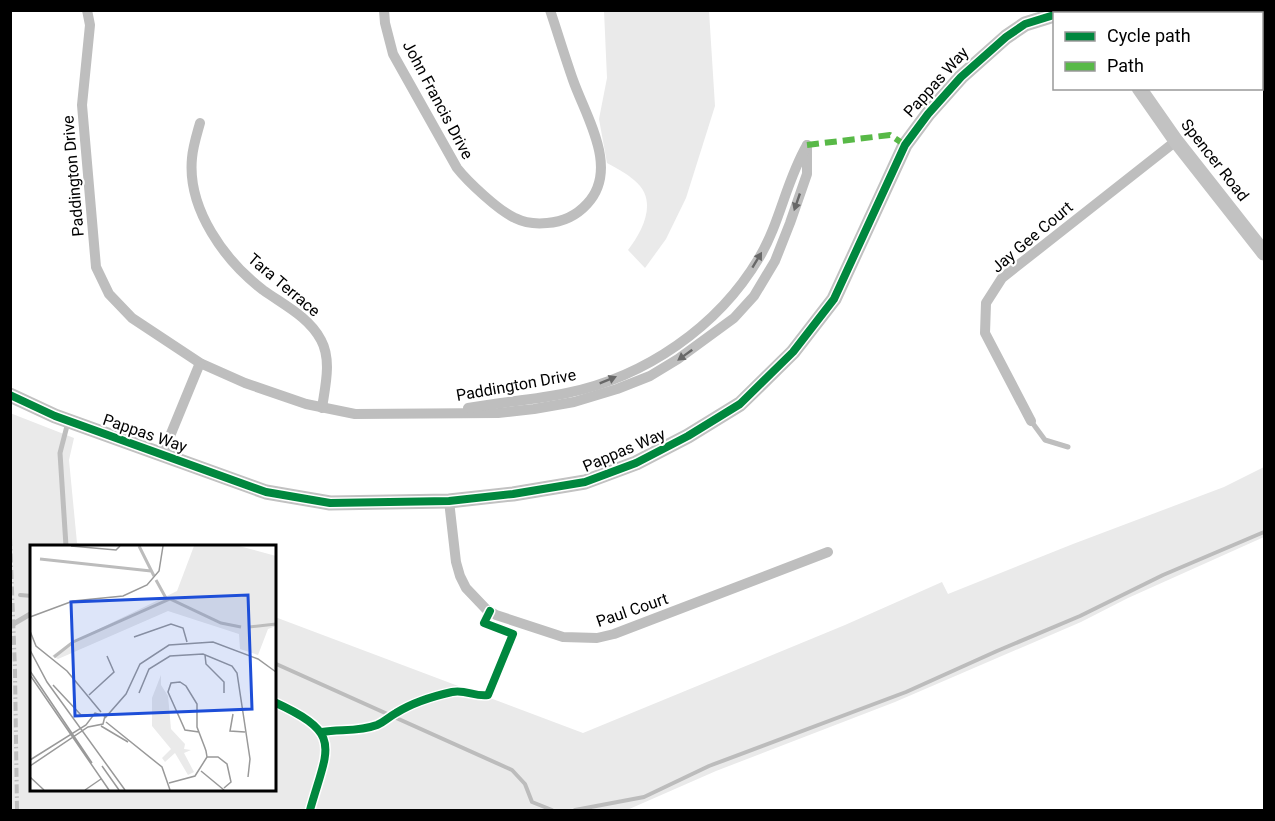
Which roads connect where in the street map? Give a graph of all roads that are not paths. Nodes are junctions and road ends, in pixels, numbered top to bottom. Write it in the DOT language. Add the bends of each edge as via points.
graph roads {
  1 [pos="87,10"];
  2 [pos="384,10"];
  3 [pos="550,10"];
  4 [pos="1036,10"];
  5 [pos="1053,15"];
  6 [pos="1025,24"];
  7 [pos="1140,90"];
  8 [pos="200,123"];
  9 [pos="1176,141"];
  10 [pos="1264,253"];
  11 [pos="200,363"];
  12 [pos="10,395"];
  13 [pos="322,408"];
  14 [pos="449,412"];
  15 [pos="68,421"];
  16 [pos="1031,421"];
  17 [pos="1068,447"];
  18 [pos="163,453"];
  19 [pos="449,501"];
  20 [pos="66,545"];
  21 [pos="828,552"];
  22 [pos="30,614"];
  23 [pos="10,626"];
  1 -- 11 [label="street, Paddington Drive" via="90,24 82,105 96,267 109,294 132,318"];
  2 -- 3 [label="street, John Francis Drive" via="393,54 457,168 469,183 515,218 536,224 578,214 592,198 601,160"];
  4 -- 6 [label="street, Pappas Way"];
  5 -- 6 [label="street, Pappas Way"];
  6 -- 19 [label="street, Pappas Way" via="977,62 928,114 905,145 834,299 793,352 740,404 636,463 585,482"];
  7 -- 9 [label="street, Spencer Road"];
  8 -- 13 [label="street, Tara Terrace" via="192,158 197,203 227,254 255,283 299,315 322,341 327,370"];
  9 -- 10 [label="street, Spencer Road"];
  9 -- 16 [label="street, Jay Gee Court" via="1002,278 986,303 984,333"];
  11 -- 13 [label="street, Paddington Drive" via="245,383"];
  11 -- 18 [label="street"];
  12 -- 15 [label="street, Pappas Way"];
  13 -- 14 [label="street, Paddington Drive" via="355,414"];
  14 -- 14 [label="street, Paddington Drive, one-way" via="567,393 639,368 672,350 721,309 743,283 767,243 807,145 807,174 775,261 754,296 734,318 650,376 617,389 534,409"];
  15 -- 18 [label="street, Pappas Way"];
  15 -- 20 [label="lane" via="60,453"];
  16 -- 17 [label="lane" via="1046,440"];
  18 -- 19 [label="street, Pappas Way" via="266,492 330,503"];
  19 -- 21 [label="street, Paul Court" via="460,576 478,602 496,615 563,637 614,634"];
  22 -- 23 [label="lane"];
}
